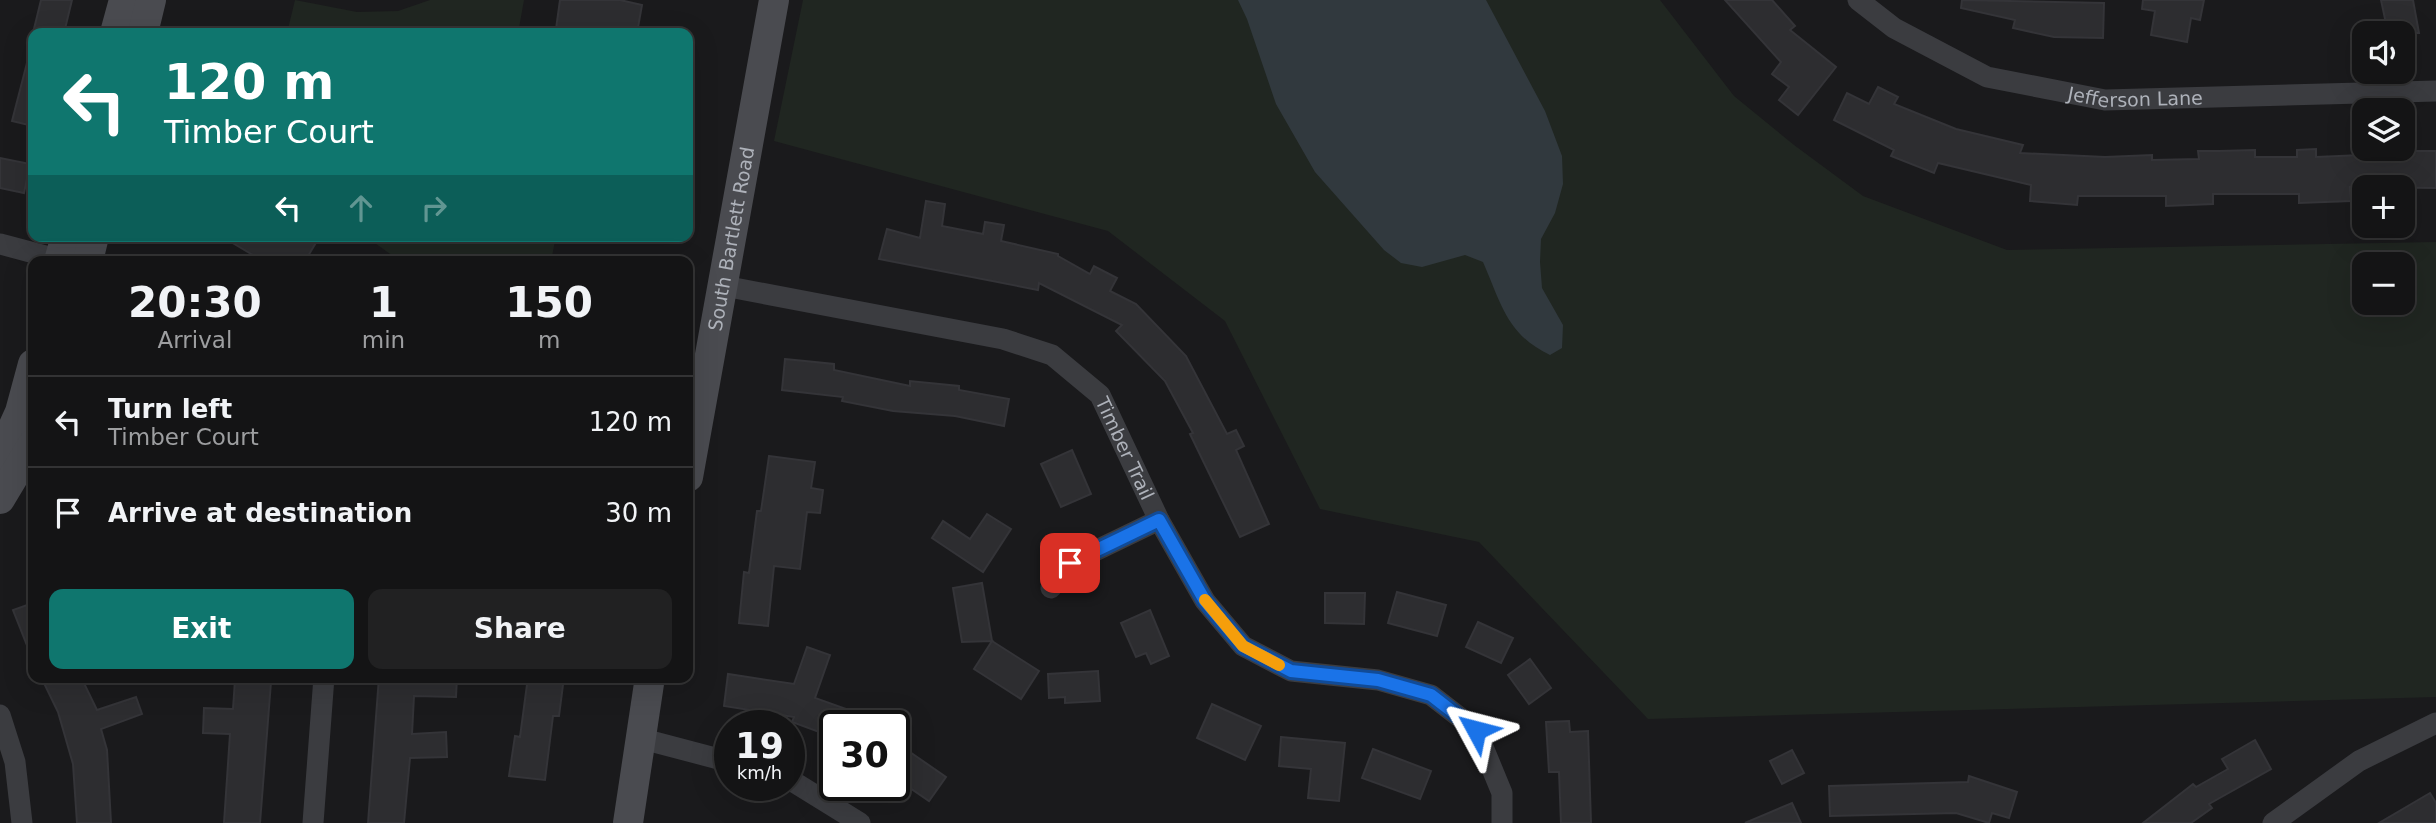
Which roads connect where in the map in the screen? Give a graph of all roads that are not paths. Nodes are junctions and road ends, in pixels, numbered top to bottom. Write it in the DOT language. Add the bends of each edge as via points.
graph roads {
  1 [pos="124,0"];
  2 [pos="151,0"];
  3 [pos="774,0"];
  4 [pos="1858,0"];
  5 [pos="116,28"];
  6 [pos="144,28"];
  7 [pos="2436,90"];
  8 [pos="86,242"];
  9 [pos="0,244"];
  10 [pos="67,256"];
  11 [pos="724,286"];
  12 [pos="28,382"];
  13 [pos="693,450"];
  14 [pos="28,452"];
  15 [pos="0,456"];
  16 [pos="0,499"];
  17 [pos="1159,520"];
  18 [pos="1051,589"];
  19 [pos="324,683"];
  20 [pos="649,683"];
  21 [pos="0,715"];
  22 [pos="2436,723"];
  23 [pos="639,738"];
  24 [pos="714,758"];
  25 [pos="805,789"];
  26 [pos="22,823"];
  27 [pos="313,823"];
  28 [pos="628,823"];
  29 [pos="860,823"];
  30 [pos="1502,823"];
  31 [pos="2273,823"];
  1 -- 5 [label="main road"];
  2 -- 6 [label="main road"];
  3 -- 11 [label="main road, South Bartlett Road"];
  4 -- 7 [label="street, Jefferson Lane" via="1894,28 1987,77 2105,100"];
  8 -- 10 [label="main road"];
  9 -- 10 [label="street"];
  11 -- 13 [label="main road, South Bartlett Road"];
  11 -- 17 [label="street, Timber Trail" via="1003,339 1052,355 1100,395"];
  12 -- 15 [label="main road"];
  14 -- 16 [label="main road"];
  17 -- 18 [label="street" via="1070,563"];
  17 -- 30 [label="street, Timber Trail" via="1205,601 1243,646 1291,671 1378,680 1431,695 1476,730 1502,793"];
  19 -- 27 [label="street"];
  20 -- 23 [label="main road"];
  21 -- 26 [label="street" via="15,762"];
  22 -- 31 [label="street" via="2359,761"];
  23 -- 24 [label="street"];
  23 -- 28 [label="main road"];
  25 -- 29 [label="street"];
}
